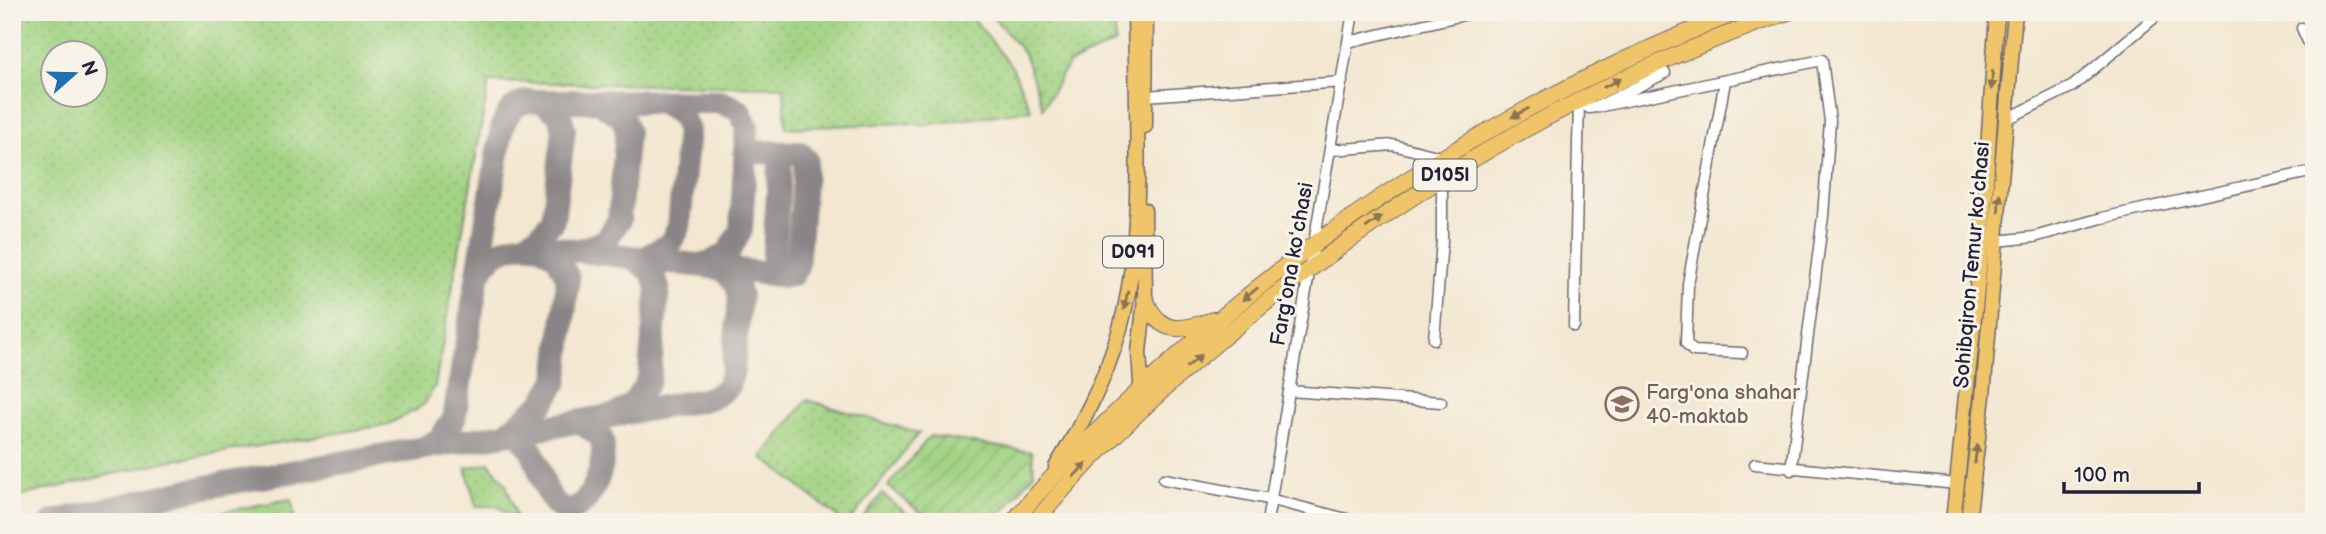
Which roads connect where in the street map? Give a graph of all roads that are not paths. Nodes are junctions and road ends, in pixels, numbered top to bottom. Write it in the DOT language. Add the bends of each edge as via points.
graph roads {
  1 [pos="1135,12"];
  2 [pos="1146,12"];
  3 [pos="1353,12"];
  4 [pos="1476,12"];
  5 [pos="1738,12"];
  6 [pos="1788,12"];
  7 [pos="2161,12"];
  8 [pos="2015,14"];
  9 [pos="1995,15"];
  10 [pos="2302,27"];
  11 [pos="1348,42"];
  12 [pos="2314,55"];
  13 [pos="1665,73"];
  14 [pos="1725,81"];
  15 [pos="1342,82"];
  16 [pos="1145,96"];
  17 [pos="1580,100"];
  18 [pos="1597,107"];
  19 [pos="2005,120"];
  20 [pos="1331,150"];
  21 [pos="1441,157"];
  22 [pos="2314,171"];
  23 [pos="1435,181"];
  24 [pos="1316,241"];
  25 [pos="1997,241"];
  26 [pos="1310,268"];
  27 [pos="1144,299"];
  28 [pos="1219,319"];
  29 [pos="1574,326"];
  30 [pos="1434,339"];
  31 [pos="1742,353"];
  32 [pos="1139,390"];
  33 [pos="1289,391"];
  34 [pos="1441,402"];
  35 [pos="1144,408"];
  36 [pos="1755,464"];
  37 [pos="1791,470"];
  38 [pos="1052,474"];
  39 [pos="1164,479"];
  40 [pos="1957,485"];
  41 [pos="1269,499"];
  42 [pos="1013,522"];
  43 [pos="1035,522"];
  44 [pos="1267,522"];
  45 [pos="1358,522"];
  46 [pos="1953,522"];
  47 [pos="1968,522"];
  1 -- 38 [label="main road, D091, one-way" via="1135,211 1127,302 1090,409"];
  2 -- 16 [label="main road, D091"];
  3 -- 11 [label="street, Fargʻona koʻchasi"];
  4 -- 11 [label="street"];
  5 -- 21 [label="highway, D105l, one-way" via="1572,85"];
  17 -- 6 [label="highway, D105l, one-way" via="1666,57"];
  7 -- 19 [label="street" via="2073,86"];
  8 -- 19 [label="main road, Sohibqiron Temur koʻchasi"];
  9 -- 40 [label="main road, Sohibqiron Temur koʻchasi, one-way" via="1982,240"];
  10 -- 12 [label="street"];
  11 -- 15 [label="street, Fargʻona koʻchasi"];
  13 -- 18 [label="street"];
  14 -- 18 [label="street"];
  14 -- 31 [label="street" via="1688,284 1686,343 1693,351"];
  14 -- 37 [label="street" via="1822,60 1830,121 1823,216"];
  15 -- 16 [label="street"];
  15 -- 20 [label="street, Fargʻona koʻchasi"];
  16 -- 27 [label="main road, D091"];
  17 -- 18 [label="street" via="1589,108"];
  17 -- 23 [label="highway, D105l"];
  17 -- 29 [label="street"];
  25 -- 19 [label="main road, Sohibqiron Temur koʻchasi, one-way"];
  20 -- 21 [label="street" via="1393,145"];
  20 -- 24 [label="street, Fargʻona koʻchasi"];
  21 -- 24 [label="highway, D105l"];
  22 -- 25 [label="street" via="2034,237"];
  26 -- 23 [label="highway, D105l, one-way"];
  23 -- 30 [label="street" via="1442,190 1442,228"];
  24 -- 26 [label="street, Fargʻona koʻchasi"];
  24 -- 28 [label="highway, D105l, one-way"];
  47 -- 25 [label="main road, Sohibqiron Temur koʻchasi, one-way"];
  26 -- 33 [label="street, Fargʻona koʻchasi"];
  35 -- 26 [label="highway, D105l, one-way" via="1227,333"];
  27 -- 28 [label="highway" via="1164,326 1174,329"];
  27 -- 32 [label="main road, D091"];
  28 -- 32 [label="highway, D105l"];
  32 -- 35 [label="main road, D091"];
  32 -- 38 [label="highway, D091"];
  33 -- 34 [label="street"];
  33 -- 41 [label="street, Fargʻona koʻchasi"];
  43 -- 35 [label="highway, one-way"];
  36 -- 37 [label="street"];
  37 -- 40 [label="street"];
  38 -- 42 [label="highway, D091"];
  39 -- 41 [label="street"];
  40 -- 46 [label="main road, Sohibqiron Temur koʻchasi"];
  41 -- 44 [label="street, Fargʻona koʻchasi"];
  41 -- 45 [label="street"];
}
